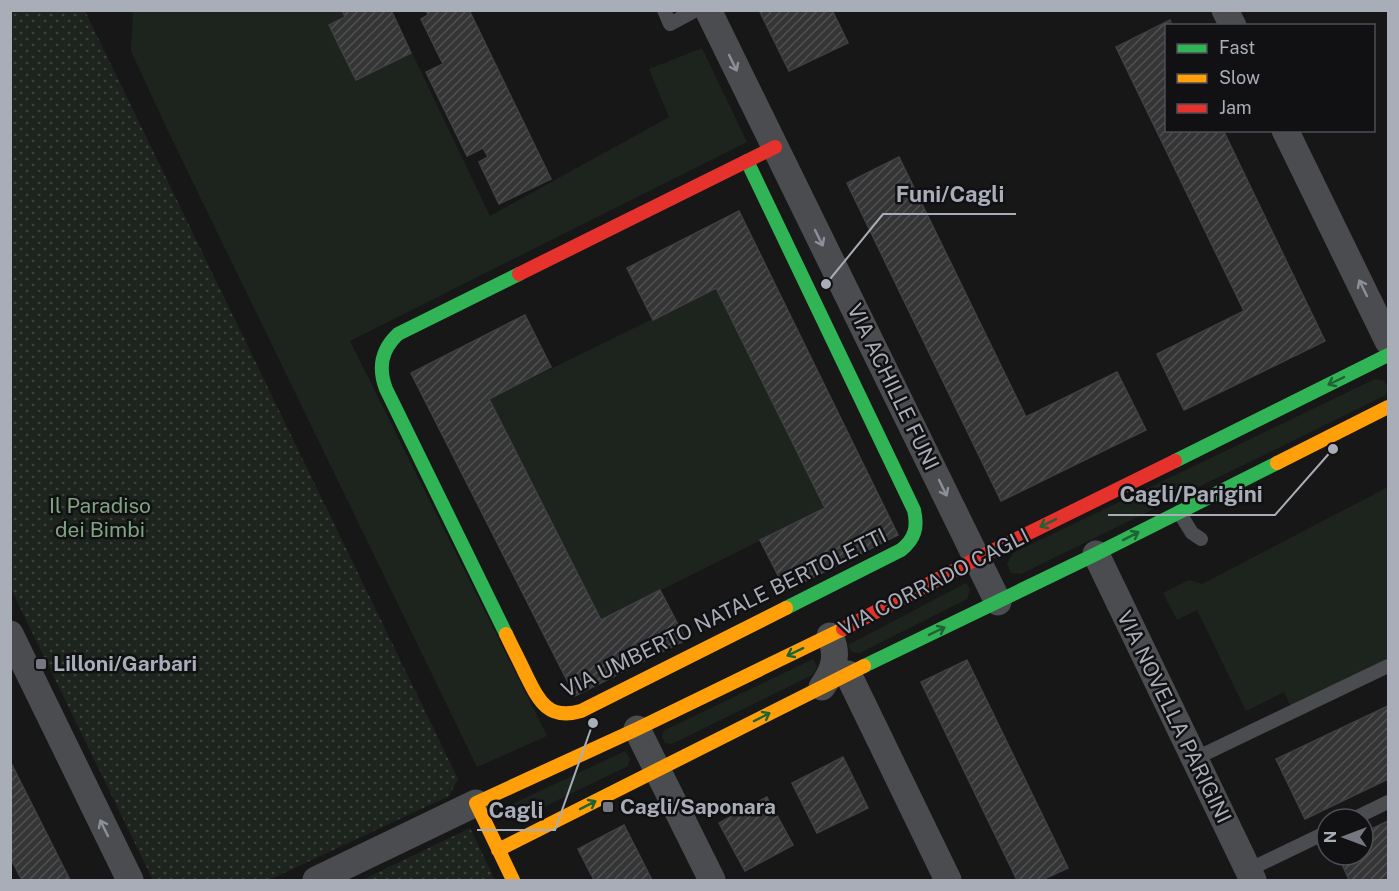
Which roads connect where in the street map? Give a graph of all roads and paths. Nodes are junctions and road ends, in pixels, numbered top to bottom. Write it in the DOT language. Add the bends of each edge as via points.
graph roads {
  1 [pos="664,10"];
  2 [pos="696,10"];
  3 [pos="708,10"];
  4 [pos="1225,10"];
  5 [pos="1232,24"];
  6 [pos="1286,132"];
  7 [pos="775,147"];
  8 [pos="747,161"];
  9 [pos="1389,340"];
  10 [pos="1389,355"];
  11 [pos="1389,407"];
  12 [pos="1179,512"];
  13 [pos="1201,539"];
  14 [pos="1096,554"];
  15 [pos="978,558"];
  16 [pos="998,602"];
  17 [pos="10,634"];
  18 [pos="830,636"];
  19 [pos="1389,666"];
  20 [pos="848,674"];
  21 [pos="822,687"];
  22 [pos="637,729"];
  23 [pos="1194,759"];
  24 [pos="658,770"];
  25 [pos="1389,802"];
  26 [pos="476,803"];
  27 [pos="1375,809"];
  28 [pos="1315,839"];
  29 [pos="498,850"];
  30 [pos="1250,875"];
  31 [pos="130,880"];
  32 [pos="316,880"];
  33 [pos="513,880"];
  34 [pos="712,880"];
  35 [pos="948,880"];
  1 -- 2 [label="lane" via="670,24"];
  3 -- 7 [label="street, VIA ACHILLE FUNI, one-way"];
  4 -- 5 [label="street"];
  9 -- 6 [label="street, one-way"];
  7 -- 8 [label="street, VIA UMBERTO NATALE BERTOLETTI"];
  7 -- 15 [label="street, VIA ACHILLE FUNI, one-way"];
  8 -- 8 [label="street, VIA UMBERTO NATALE BERTOLETTI" via="398,334 382,356 381,373 386,389 536,695 556,714 572,714 592,706 901,550 916,534 914,510"];
  10 -- 15 [label="street, VIA CORRADO CAGLI, one-way"];
  11 -- 12 [label="street, VIA CORRADO CAGLI"];
  12 -- 13 [label="lane" via="1192,533"];
  14 -- 12 [label="street, VIA CORRADO CAGLI, one-way"];
  14 -- 16 [label="street, VIA CORRADO CAGLI"];
  14 -- 23 [label="street, VIA NOVELLA PARIGINI"];
  15 -- 16 [label="street, VIA ACHILLE FUNI"];
  15 -- 18 [label="street, VIA CORRADO CAGLI"];
  20 -- 16 [label="street, VIA CORRADO CAGLI, one-way"];
  31 -- 17 [label="street, one-way"];
  18 -- 21 [label="street" via="835,661"];
  18 -- 22 [label="street, VIA CORRADO CAGLI, one-way"];
  19 -- 23 [label="lane"];
  20 -- 21 [label="street, VIA CORRADO CAGLI"];
  20 -- 35 [label="street"];
  24 -- 21 [label="street, VIA CORRADO CAGLI, one-way"];
  22 -- 24 [label="street"];
  22 -- 26 [label="street, VIA CORRADO CAGLI"];
  23 -- 30 [label="street, VIA NOVELLA PARIGINI"];
  29 -- 24 [label="street, VIA CORRADO CAGLI, one-way"];
  24 -- 34 [label="street"];
  25 -- 27 [label="lane"];
  26 -- 29 [label="street"];
  26 -- 32 [label="street"];
  28 -- 30 [label="lane"];
  29 -- 33 [label="street"];
}
